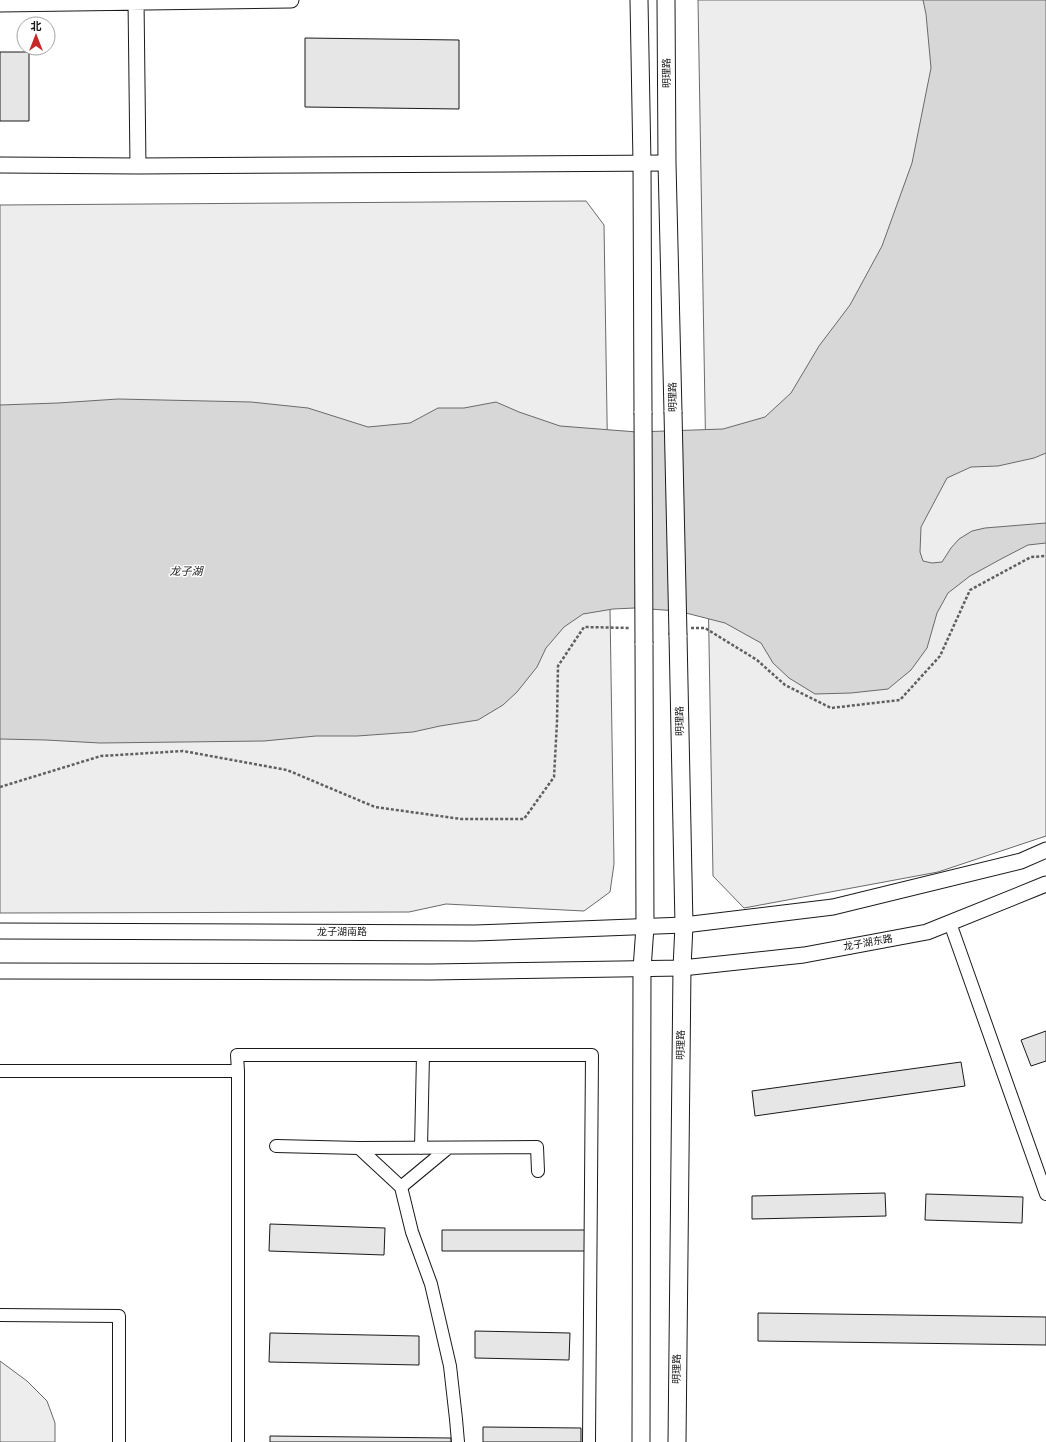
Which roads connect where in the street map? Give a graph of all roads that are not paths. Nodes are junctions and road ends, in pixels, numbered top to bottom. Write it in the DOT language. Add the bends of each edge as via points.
graph roads {
  1 [pos="291,0"];
  2 [pos="639,0"];
  3 [pos="666,0"];
  4 [pos="136,1"];
  5 [pos="0,4"];
  6 [pos="642,163"];
  7 [pos="667,163"];
  8 [pos="0,165"];
  9 [pos="138,166"];
  10 [pos="1046,850"];
  11 [pos="1046,884"];
  12 [pos="950,923"];
  13 [pos="684,925"];
  14 [pos="645,927"];
  15 [pos="0,931"];
  16 [pos="682,968"];
  17 [pos="642,969"];
  18 [pos="0,971"];
  19 [pos="423,1055"];
  20 [pos="0,1071"];
  21 [pos="238,1071"];
  22 [pos="276,1146"];
  23 [pos="360,1148"];
  24 [pos="421,1148"];
  25 [pos="448,1148"];
  26 [pos="538,1171"];
  27 [pos="401,1187"];
  28 [pos="1046,1194"];
  29 [pos="0,1315"];
  30 [pos="119,1442"];
  31 [pos="238,1442"];
  32 [pos="458,1442"];
  33 [pos="589,1442"];
  34 [pos="640,1442"];
  35 [pos="677,1442"];
  1 -- 4 [label="street"];
  2 -- 6 [label="main road"];
  3 -- 7 [label="main road, 明理路"];
  4 -- 5 [label="street"];
  4 -- 9 [label="street"];
  6 -- 7 [label="street"];
  6 -- 9 [label="street"];
  6 -- 14 [label="main road, bridge"];
  7 -- 13 [label="main road, 明理路, bridge" via="673,412 684,632"];
  8 -- 9 [label="street"];
  10 -- 13 [label="street" via="1021,861 833,907"];
  11 -- 12 [label="street, 龙子湖东路"];
  12 -- 16 [label="street, 龙子湖东路" via="927,932 804,954"];
  12 -- 28 [label="street"];
  13 -- 14 [label="street, 龙子湖南路"];
  13 -- 16 [label="main road, 明理路"];
  14 -- 15 [label="street, 龙子湖南路" via="475,933"];
  14 -- 17 [label="main road"];
  16 -- 17 [label="street"];
  16 -- 35 [label="main road, 明理路"];
  17 -- 18 [label="street" via="431,972"];
  17 -- 34 [label="main road"];
  19 -- 21 [label="street" via="236,1055"];
  19 -- 24 [label="street"];
  19 -- 33 [label="street" via="592,1055"];
  20 -- 21 [label="street"];
  21 -- 31 [label="street"];
  22 -- 23 [label="street"];
  23 -- 24 [label="street"];
  23 -- 27 [label="street"];
  24 -- 25 [label="street"];
  25 -- 26 [label="street" via="537,1147"];
  25 -- 27 [label="street"];
  27 -- 32 [label="street" via="412,1232 430,1284 450,1366"];
  29 -- 30 [label="street" via="120,1316"];
}
